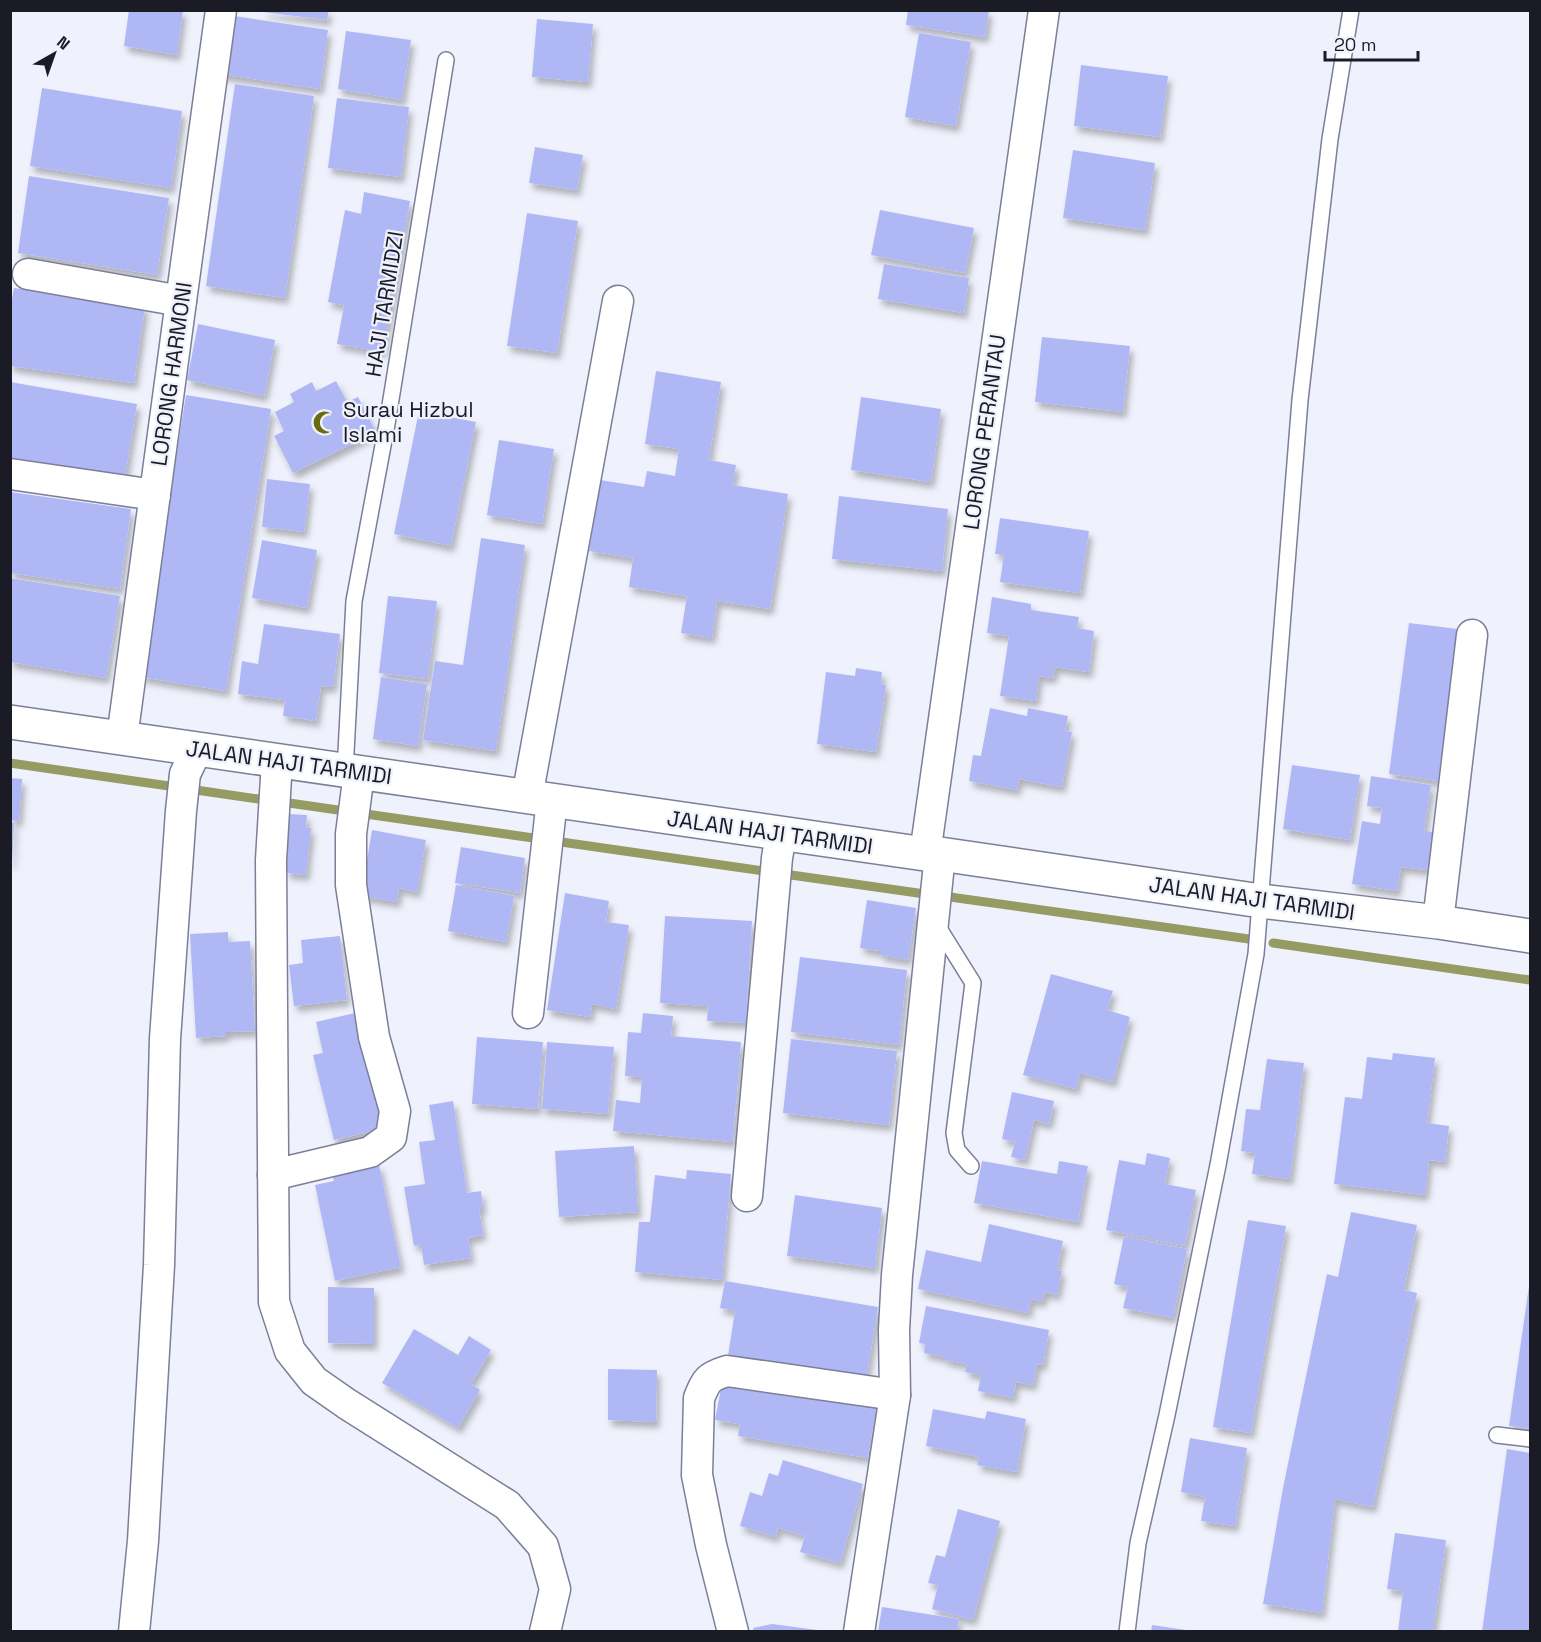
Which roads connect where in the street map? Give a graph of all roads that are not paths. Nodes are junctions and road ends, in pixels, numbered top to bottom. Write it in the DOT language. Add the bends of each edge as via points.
graph roads {
  1 [pos="221,10"];
  2 [pos="1044,10"];
  3 [pos="1351,10"];
  4 [pos="446,60"];
  5 [pos="28,274"];
  6 [pos="180,301"];
  7 [pos="618,301"];
  8 [pos="10,474"];
  9 [pos="155,495"];
  10 [pos="1472,635"];
  11 [pos="10,722"];
  12 [pos="122,738"];
  13 [pos="197,749"];
  14 [pos="277,761"];
  15 [pos="354,779"];
  16 [pos="543,807"];
  17 [pos="781,834"];
  18 [pos="934,861"];
  19 [pos="1261,901"];
  20 [pos="933,918"];
  21 [pos="1438,922"];
  22 [pos="1530,936"];
  23 [pos="528,1013"];
  24 [pos="971,1166"];
  25 [pos="273,1175"];
  26 [pos="747,1196"];
  27 [pos="895,1395"];
  28 [pos="1497,1435"];
  29 [pos="1530,1439"];
  30 [pos="134,1632"];
  31 [pos="545,1632"];
  32 [pos="732,1632"];
  33 [pos="859,1632"];
  34 [pos="1127,1632"];
  1 -- 6 [label="street, LORONG HARMONI"];
  2 -- 18 [label="street, LORONG PERANTAU"];
  3 -- 19 [label="lane" via="1330,139 1300,400"];
  4 -- 15 [label="lane, HAJI TARMIDZI" via="354,601"];
  5 -- 6 [label="street"];
  6 -- 9 [label="street, LORONG HARMONI"];
  7 -- 16 [label="street"];
  8 -- 9 [label="street"];
  9 -- 12 [label="street, LORONG HARMONI"];
  10 -- 21 [label="street"];
  11 -- 12 [label="street, JALAN HAJI TARMIDI"];
  12 -- 13 [label="street, JALAN HAJI TARMIDI"];
  13 -- 14 [label="street, JALAN HAJI TARMIDI"];
  13 -- 30 [label="street" via="185,774 165,1027 159,1265"];
  14 -- 15 [label="street, JALAN HAJI TARMIDI"];
  14 -- 25 [label="street" via="271,860"];
  15 -- 16 [label="street, JALAN HAJI TARMIDI"];
  15 -- 25 [label="street" via="351,885 374,1037 395,1111 391,1137 370,1152"];
  16 -- 17 [label="street, JALAN HAJI TARMIDI"];
  16 -- 23 [label="street" via="544,866"];
  17 -- 18 [label="street, JALAN HAJI TARMIDI"];
  17 -- 26 [label="street"];
  18 -- 19 [label="street, JALAN HAJI TARMIDI"];
  18 -- 20 [label="street, LORONG PERANTAU"];
  19 -- 21 [label="street, JALAN HAJI TARMIDI"];
  19 -- 34 [label="lane" via="1256,954 1218,1165 1138,1543"];
  20 -- 24 [label="lane" via="973,983 954,1134 957,1150"];
  20 -- 27 [label="street, LORONG PERANTAU" via="897,1275"];
  21 -- 22 [label="street, JALAN HAJI TARMIDI"];
  25 -- 31 [label="street" via="274,1302 290,1351 314,1381 507,1505 543,1546 555,1589"];
  27 -- 32 [label="street" via="727,1371 712,1376 704,1386 699,1398 697,1475"];
  27 -- 33 [label="street, LORONG PERANTAU"];
  28 -- 29 [label="lane"];
}
